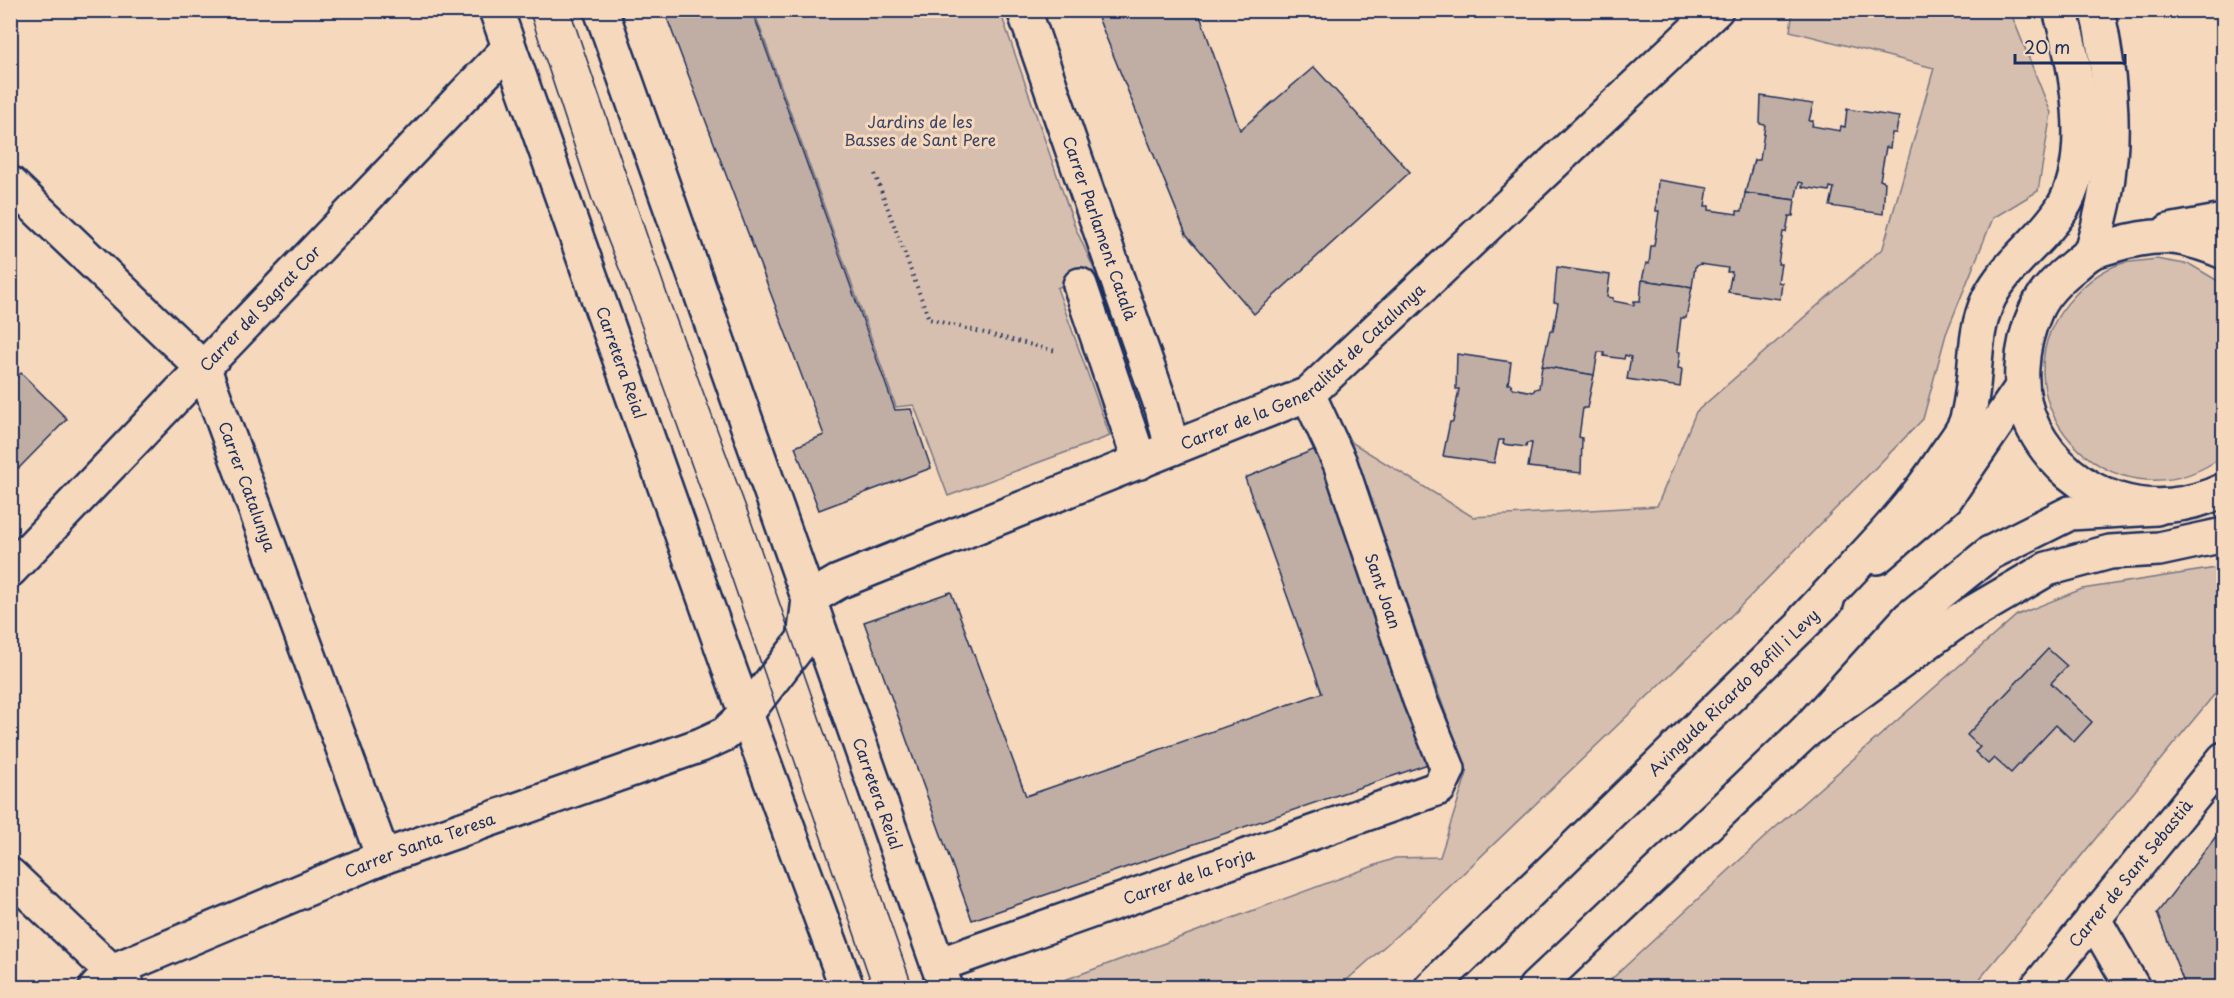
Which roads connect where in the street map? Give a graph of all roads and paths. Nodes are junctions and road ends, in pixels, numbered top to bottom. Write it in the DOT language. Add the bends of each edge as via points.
graph roads {
  1 [pos="496,10"];
  2 [pos="601,10"];
  3 [pos="1024,10"];
  4 [pos="1716,10"];
  5 [pos="2061,10"];
  6 [pos="2096,10"];
  7 [pos="509,48"];
  8 [pos="875,174"];
  9 [pos="10,183"];
  10 [pos="2223,221"];
  11 [pos="2145,236"];
  12 [pos="2091,252"];
  13 [pos="2223,252"];
  14 [pos="1080,285"];
  15 [pos="1056,351"];
  16 [pos="204,369"];
  17 [pos="2022,387"];
  18 [pos="1308,394"];
  19 [pos="1172,448"];
  20 [pos="1140,462"];
  21 [pos="2223,490"];
  22 [pos="2157,508"];
  23 [pos="2223,535"];
  24 [pos="10,570"];
  25 [pos="809,599"];
  26 [pos="1805,619"];
  27 [pos="746,714"];
  28 [pos="1805,732"];
  29 [pos="2223,759"];
  30 [pos="1439,788"];
  31 [pos="383,857"];
  32 [pos="10,875"];
  33 [pos="2093,918"];
  34 [pos="942,976"];
  35 [pos="112,982"];
  36 [pos="847,987"];
  37 [pos="1431,987"];
  38 [pos="1534,987"];
  39 [pos="2037,987"];
  40 [pos="2133,987"];
  1 -- 7 [label="main road, Carretera Reial"];
  2 -- 25 [label="main road, Carretera Reial"];
  3 -- 19 [label="main road, Carrer Parlament Català" via="1162,408"];
  4 -- 18 [label="main road, Carrer de la Generalitat de Catalunya"];
  5 -- 26 [label="main road" via="2074,72 2079,126 2079,166 2071,191 2061,211 2021,254 1989,298 1976,340 1965,424 1921,493"];
  6 -- 12 [label="main road" via="2110,91 2112,159 2105,209"];
  7 -- 16 [label="main road, Carrer del Sagrat Cor"];
  7 -- 27 [label="main road, Carretera Reial"];
  8 -- 15 [label="path" via="929,319"];
  9 -- 16 [label="main road, Carrer Catalunya"];
  10 -- 11 [label="main road"];
  11 -- 12 [label="main road"];
  11 -- 13 [label="main road" via="2176,236"];
  12 -- 17 [label="main road" via="2055,282 2036,309 2022,354"];
  14 -- 20 [label="main road"];
  16 -- 24 [label="main road, Carrer del Sagrat Cor"];
  16 -- 31 [label="main road, Carrer Catalunya"];
  17 -- 22 [label="main road" via="2033,427 2054,460 2103,496"];
  17 -- 26 [label="main road, Avinguda Ricardo Bofill i Levy" via="1946,498"];
  18 -- 19 [label="main road, Carrer de la Generalitat de Catalunya"];
  18 -- 30 [label="main road, Sant Joan" via="1340,463 1420,700 1449,769"];
  19 -- 20 [label="main road, Carrer de la Generalitat de Catalunya"];
  20 -- 25 [label="main road, Carrer de la Generalitat de Catalunya" via="838,582"];
  21 -- 22 [label="main road" via="2203,500"];
  22 -- 28 [label="main road" via="2070,513 1990,553 1910,618"];
  23 -- 28 [label="main road" via="2158,549 2110,552 2047,569 1953,624"];
  25 -- 27 [label="main road, Carretera Reial" via="804,639"];
  25 -- 34 [label="main road, Carretera Reial"];
  26 -- 37 [label="main road, Avinguda Ricardo Bofill i Levy"];
  27 -- 31 [label="main road, Carrer Santa Teresa" via="724,734 701,745"];
  27 -- 36 [label="main road, Carretera Reial"];
  28 -- 38 [label="main road"];
  29 -- 33 [label="main road, Carrer de Sant Sebastià"];
  30 -- 34 [label="main road, Carrer de la Forja"];
  31 -- 35 [label="main road, Carrer Santa Teresa"];
  32 -- 35 [label="main road"];
  33 -- 39 [label="main road, Carrer de Sant Sebastià"];
  33 -- 40 [label="main road"];
}
